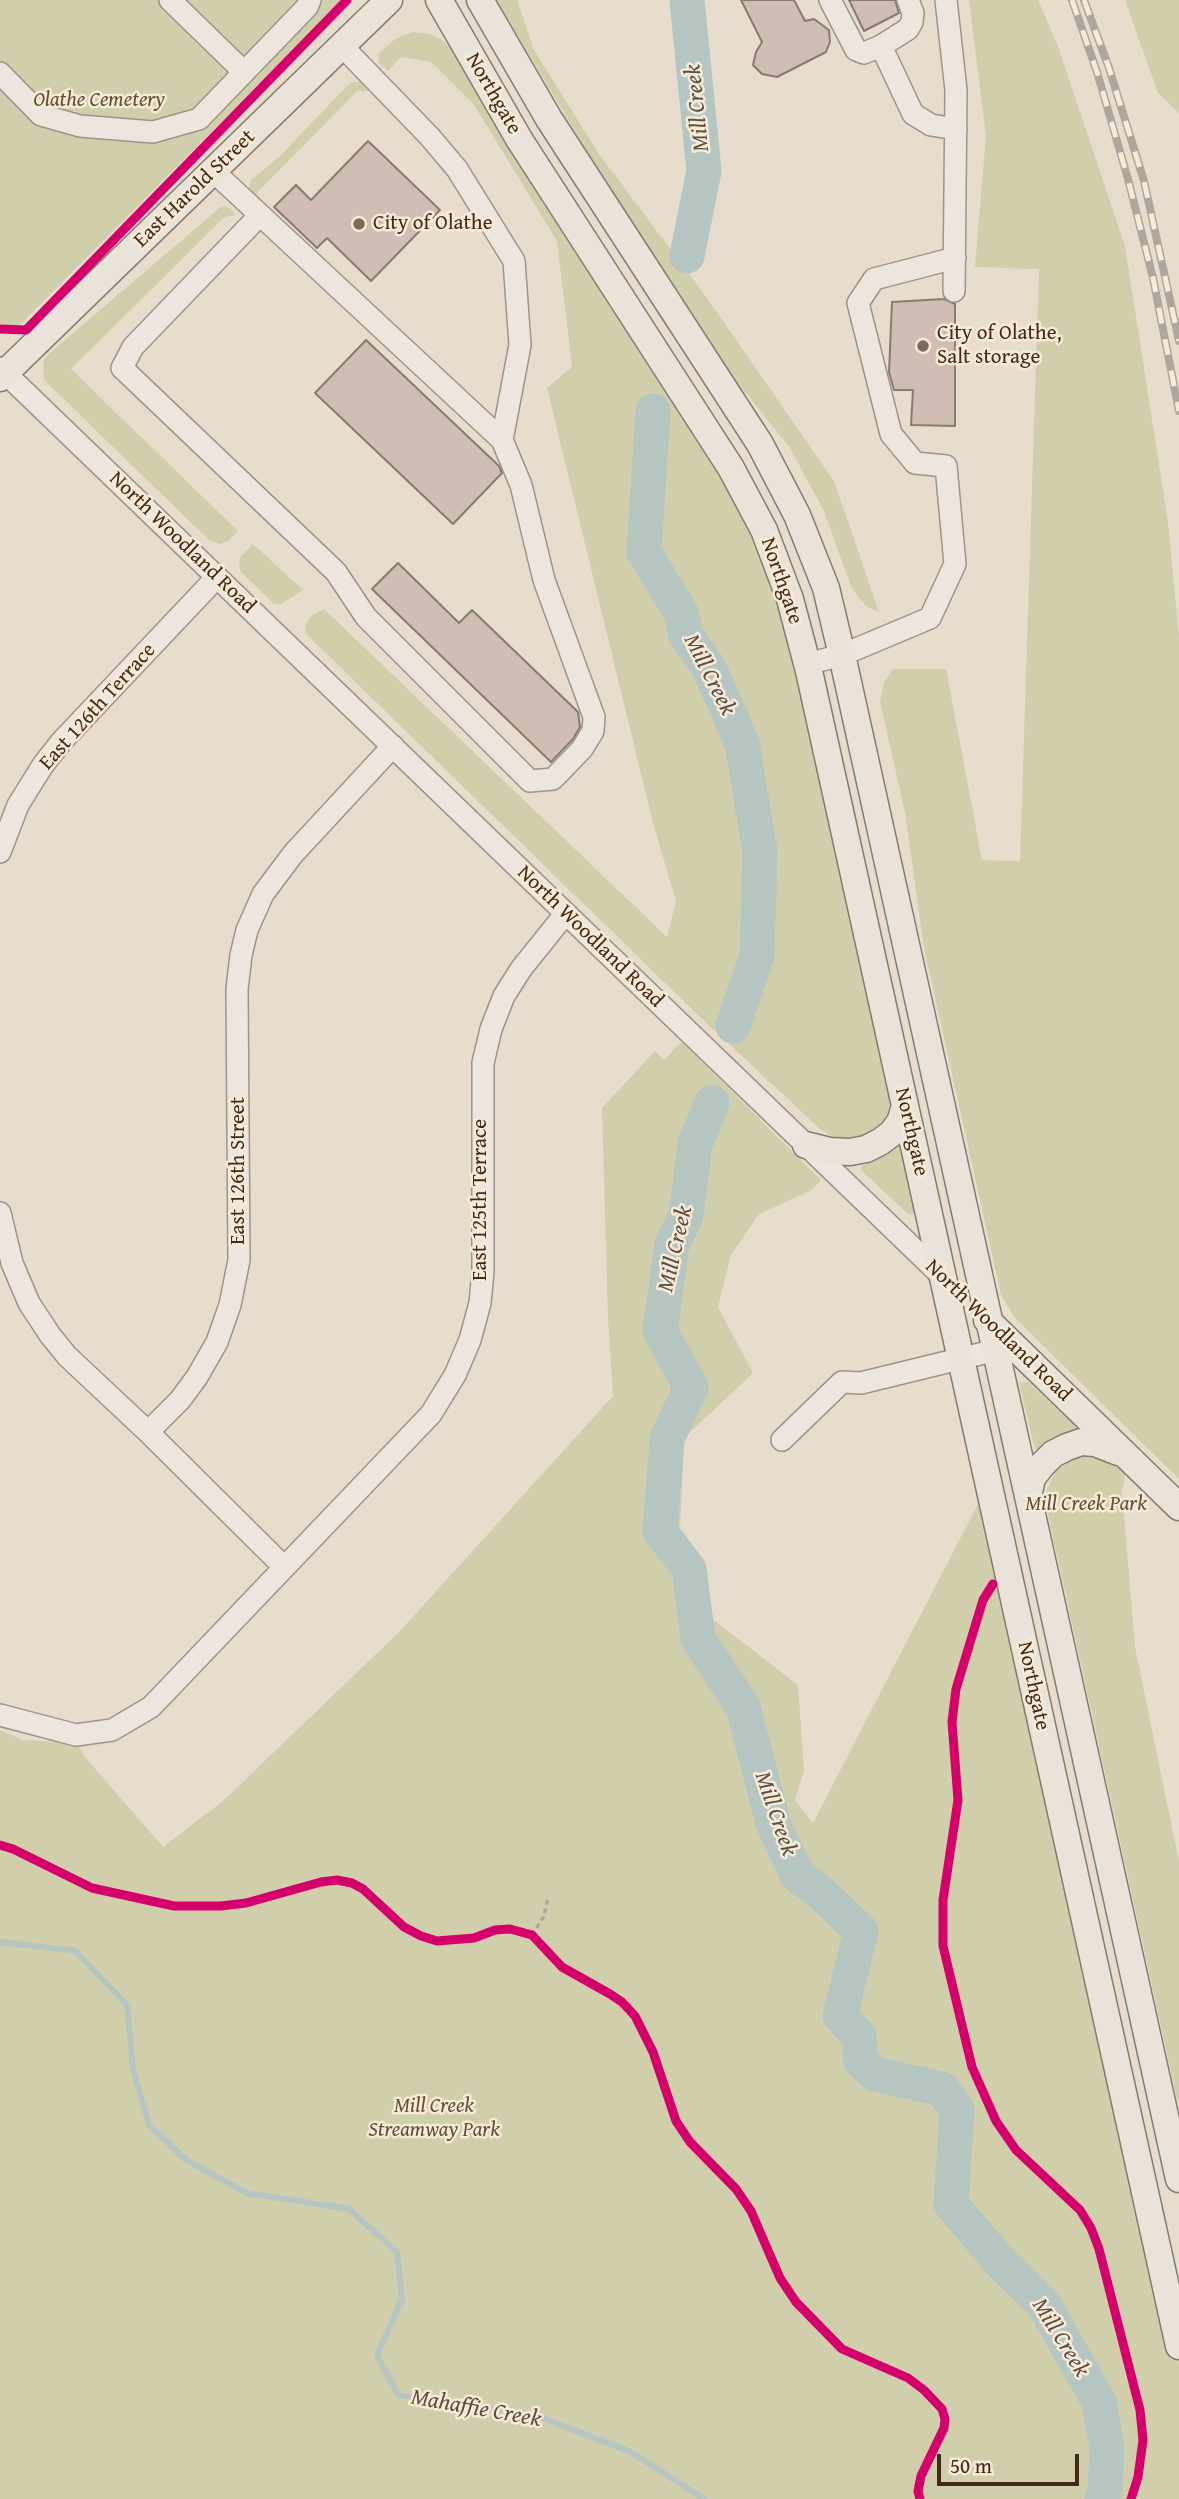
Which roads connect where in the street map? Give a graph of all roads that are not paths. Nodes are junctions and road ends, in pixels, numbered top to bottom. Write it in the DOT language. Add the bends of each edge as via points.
graph roads {
  1 [pos="170,0"];
  2 [pos="310,0"];
  3 [pos="389,0"];
  4 [pos="439,0"];
  5 [pos="480,0"];
  6 [pos="830,0"];
  7 [pos="908,0"];
  8 [pos="946,0"];
  9 [pos="342,46"];
  10 [pos="881,46"];
  11 [pos="244,72"];
  12 [pos="0,74"];
  13 [pos="956,129"];
  14 [pos="213,171"];
  15 [pos="260,215"];
  16 [pos="955,258"];
  17 [pos="954,291"];
  18 [pos="2,373"];
  19 [pos="502,440"];
  20 [pos="217,577"];
  21 [pos="842,655"];
  22 [pos="807,664"];
  23 [pos="393,746"];
  24 [pos="0,852"];
  25 [pos="566,913"];
  26 [pos="905,1106"];
  27 [pos="806,1145"];
  28 [pos="0,1213"];
  29 [pos="943,1276"];
  30 [pos="989,1322"];
  31 [pos="996,1350"];
  32 [pos="961,1359"];
  33 [pos="148,1432"];
  34 [pos="782,1440"];
  35 [pos="1127,1457"];
  36 [pos="1028,1497"];
  37 [pos="1179,1507"];
  38 [pos="284,1567"];
  39 [pos="0,1715"];
  40 [pos="1179,2179"];
  41 [pos="1179,2346"];
  1 -- 11 [label="street"];
  2 -- 11 [label="street"];
  3 -- 9 [label="main road, East Harold Street"];
  4 -- 22 [label="main road, Northgate" via="520,139 731,468 764,530 786,587"];
  5 -- 21 [label="main road, Northgate" via="549,119 760,444 797,515 826,588"];
  6 -- 10 [label="street" via="856,50 864,53"];
  7 -- 10 [label="street" via="913,13 908,29"];
  8 -- 13 [label="street"];
  9 -- 14 [label="main road, East Harold Street"];
  9 -- 19 [label="street" via="457,169 514,261 520,345"];
  10 -- 13 [label="street" via="913,114 931,125"];
  11 -- 12 [label="street" via="199,119 153,132 80,126 41,115"];
  13 -- 16 [label="street"];
  14 -- 15 [label="street"];
  14 -- 18 [label="main road, East Harold Street"];
  15 -- 19 [label="street"];
  15 -- 19 [label="street" via="133,347 122,369 336,572 366,617 530,781 553,779 582,749 593,731 594,717 544,580 521,485"];
  16 -- 17 [label="street"];
  16 -- 21 [label="street" via="874,279 858,303 891,433 915,463 946,466 955,564 930,618"];
  18 -- 20 [label="street, North Woodland Road"];
  20 -- 23 [label="street, North Woodland Road"];
  20 -- 24 [label="street, East 126th Terrace" via="43,765 18,805"];
  21 -- 22 [label="street"];
  21 -- 30 [label="main road, Northgate"];
  22 -- 26 [label="main road, Northgate"];
  23 -- 25 [label="street, North Woodland Road"];
  23 -- 33 [label="street, East 126th Street" via="293,854 263,894 247,930 237,989 239,1261 217,1342 186,1392"];
  25 -- 27 [label="street, North Woodland Road"];
  25 -- 38 [label="street, East 125th Terrace" via="521,969 491,1029 483,1085 480,1303 455,1375 431,1414"];
  26 -- 27 [label="main road" via="892,1133 866,1149 840,1152"];
  26 -- 29 [label="main road, Northgate"];
  27 -- 29 [label="street, North Woodland Road"];
  28 -- 33 [label="street" via="12,1263 29,1304 75,1364"];
  29 -- 30 [label="main road, North Woodland Road"];
  29 -- 32 [label="main road, Northgate"];
  30 -- 31 [label="main road, Northgate"];
  30 -- 35 [label="main road, North Woodland Road"];
  31 -- 32 [label="street"];
  31 -- 36 [label="main road, Northgate"];
  32 -- 34 [label="street" via="861,1383 842,1382"];
  32 -- 41 [label="main road, Northgate"];
  33 -- 38 [label="street"];
  35 -- 36 [label="main road" via="1095,1443 1067,1447 1042,1465 1032,1478"];
  35 -- 37 [label="main road, North Woodland Road"];
  36 -- 40 [label="main road, Northgate"];
  38 -- 39 [label="street, East 125th Terrace" via="151,1706 112,1730 76,1735"];
}
